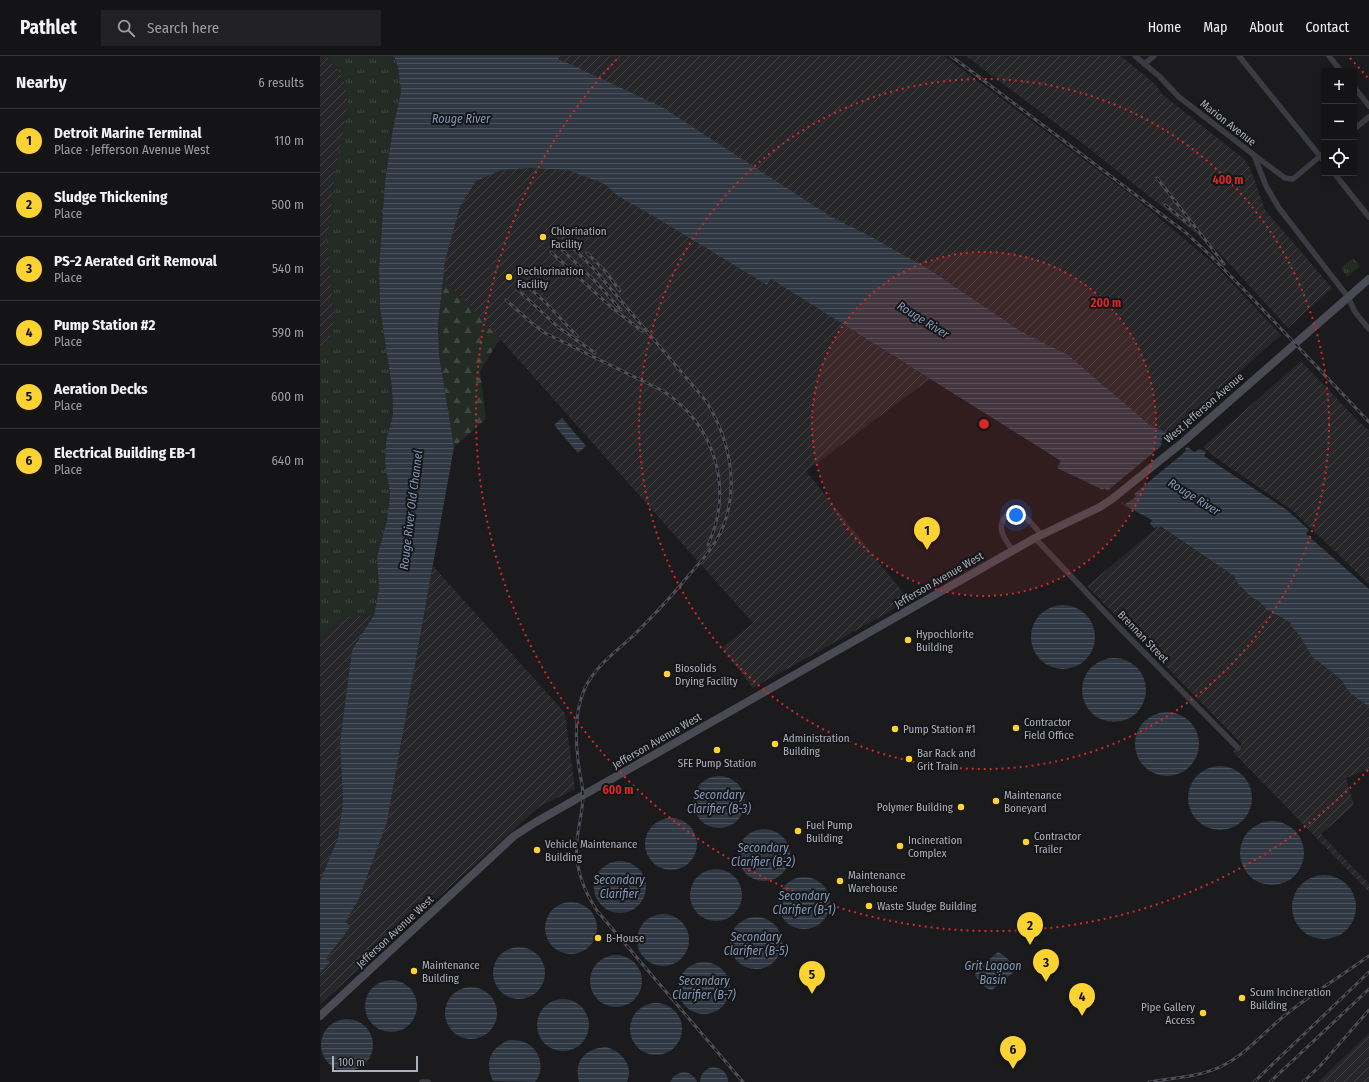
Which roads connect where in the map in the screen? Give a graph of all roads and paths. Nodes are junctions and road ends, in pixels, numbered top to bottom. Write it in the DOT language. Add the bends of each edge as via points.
graph roads {
  1 [pos="1135,56"];
  2 [pos="1154,56"];
  3 [pos="1239,56"];
  4 [pos="1329,56"];
  5 [pos="1144,64"];
  6 [pos="1339,68"];
  7 [pos="1357,91"];
  8 [pos="1369,106"];
  9 [pos="1369,117"];
  10 [pos="1357,127"];
  11 [pos="1254,155"];
  12 [pos="1321,155"];
  13 [pos="1321,158"];
  14 [pos="1336,176"];
  15 [pos="1369,217"];
  16 [pos="1369,279"];
  17 [pos="1348,297"];
  18 [pos="1369,329"];
  19 [pos="1038,537"];
  20 [pos="1013,551"];
  21 [pos="1238,748"];
  22 [pos="320,1016"];
  23 [pos="422,1082"];
  24 [pos="428,1082"];
  1 -- 5 [label="street, Marion Avenue"];
  2 -- 5 [label="street"];
  3 -- 12 [label="street"];
  4 -- 6 [label="street"];
  5 -- 11 [label="street, Marion Avenue" via="1179,97"];
  7 -- 8 [label="street"];
  9 -- 10 [label="street"];
  11 -- 13 [label="street" via="1289,179 1293,179"];
  11 -- 17 [label="street, Marion Avenue" via="1278,208"];
  14 -- 15 [label="street"];
  16 -- 17 [label="main road, West Jefferson Avenue"];
  17 -- 18 [label="street, Marion Avenue" via="1355,312"];
  17 -- 19 [label="main road, West Jefferson Avenue" via="1183,442 1112,499"];
  19 -- 20 [label="main road, Jefferson Avenue West"];
  19 -- 20 [label="street, Brennan Street" via="1023,515 1017,512 1009,514 1004,518 1001,529"];
  19 -- 21 [label="street, Brennan Street" via="1116,625"];
  20 -- 22 [label="main road, Jefferson Avenue West" via="514,836"];
  23 -- 24 [label="street"];
}
